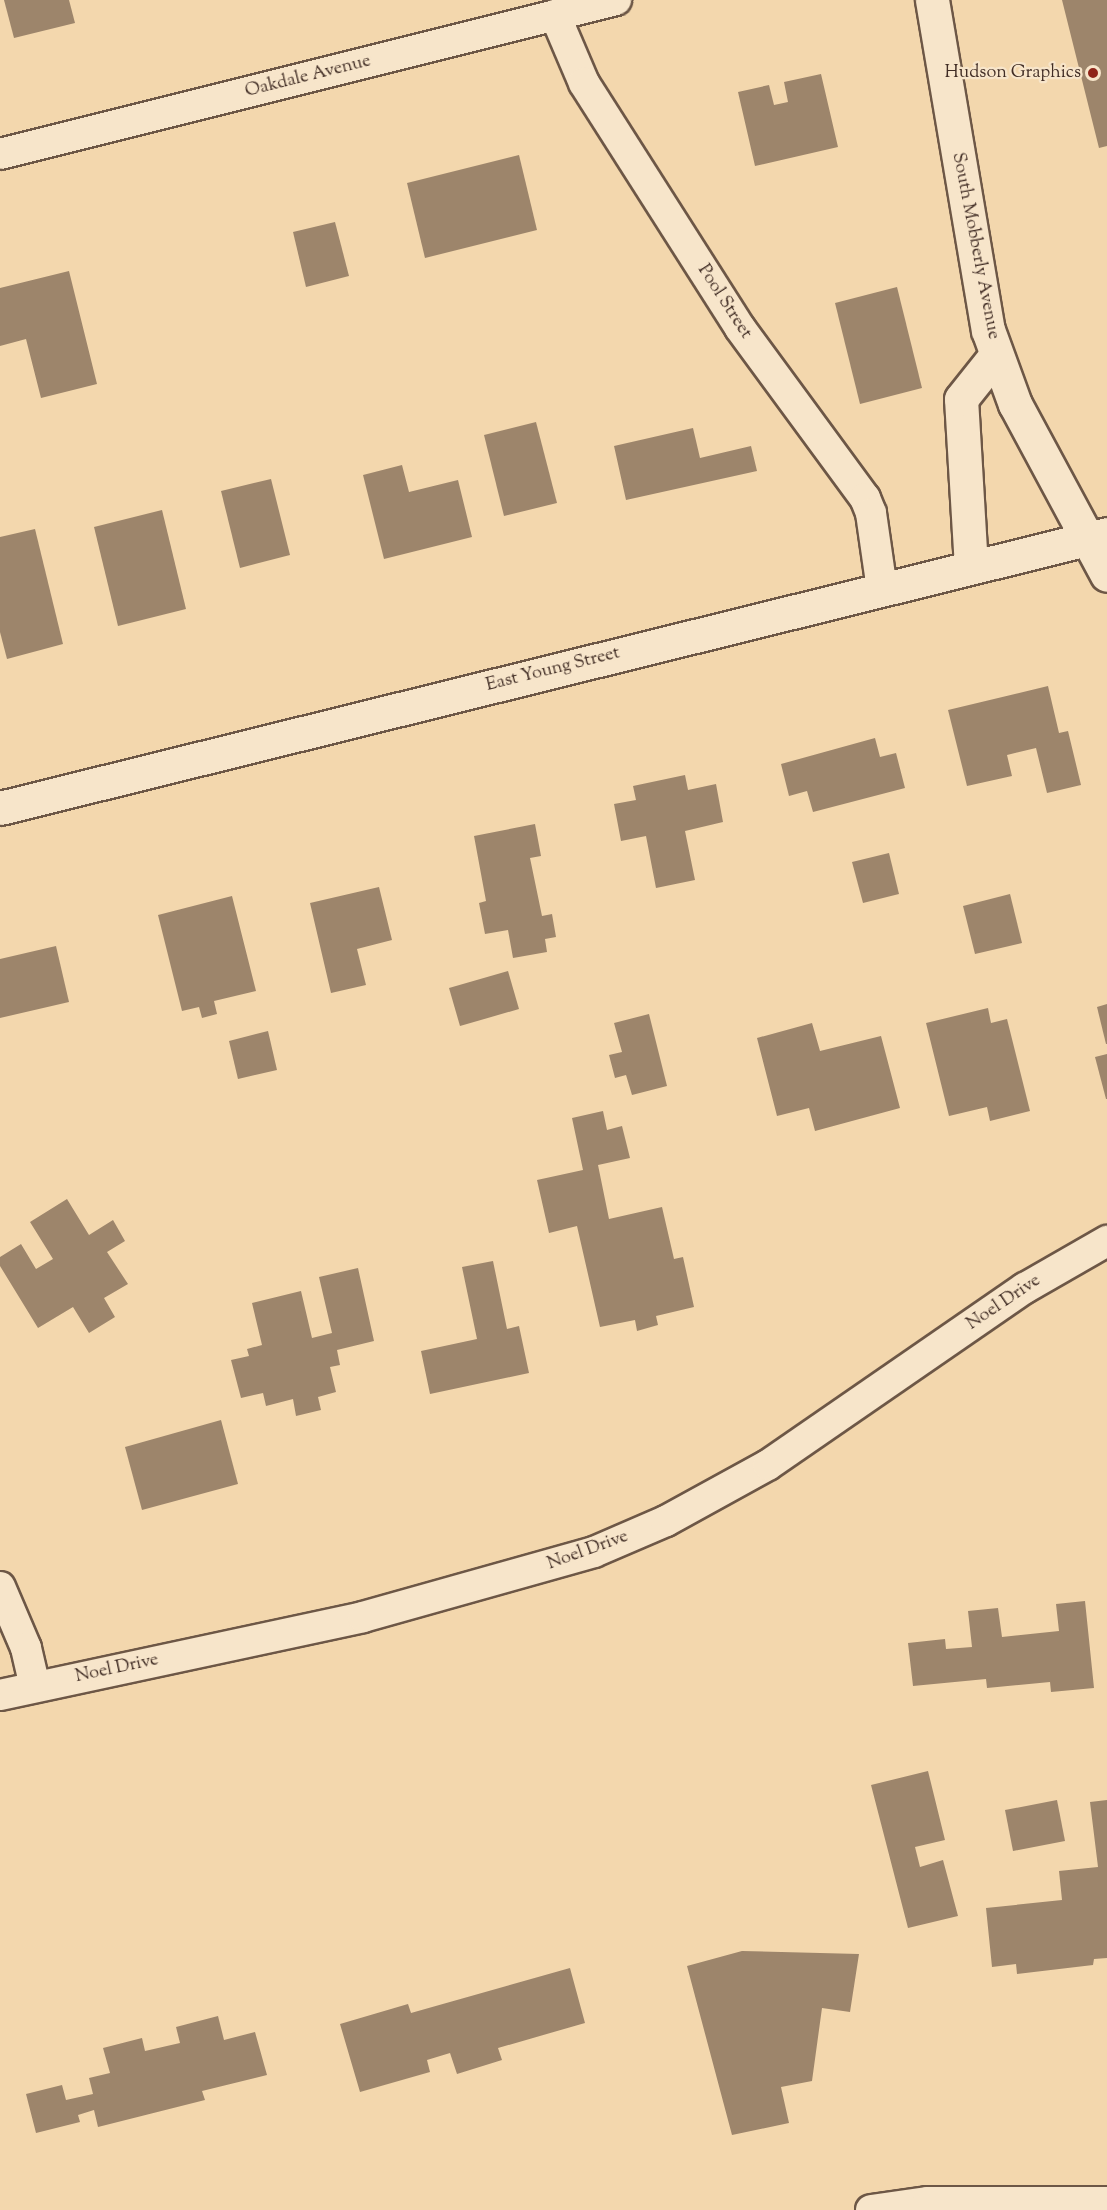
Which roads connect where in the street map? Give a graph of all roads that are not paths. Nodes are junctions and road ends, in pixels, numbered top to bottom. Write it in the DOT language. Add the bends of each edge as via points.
graph roads {
  1 [pos="616,0"];
  2 [pos="932,0"];
  3 [pos="555,15"];
  4 [pos="0,154"];
  5 [pos="996,355"];
  6 [pos="1097,537"];
  7 [pos="971,567"];
  8 [pos="1107,575"];
  9 [pos="882,589"];
  10 [pos="0,808"];
  11 [pos="1107,1241"];
  12 [pos="0,1587"];
  13 [pos="35,1687"];
  14 [pos="0,1695"];
  15 [pos="1107,2202"];
  16 [pos="871,2210"];
  1 -- 3 [label="street, Oakdale Avenue"];
  2 -- 5 [label="street, South Mobberly Avenue" via="982,307"];
  3 -- 4 [label="street, Oakdale Avenue"];
  3 -- 9 [label="street, Pool Street" via="584,83 740,328 865,498"];
  5 -- 6 [label="street, South Mobberly Avenue" via="1016,404"];
  5 -- 7 [label="street" via="961,399"];
  6 -- 7 [label="street, East Young Street"];
  6 -- 8 [label="street, South Mobberly Avenue"];
  7 -- 9 [label="street, East Young Street"];
  9 -- 10 [label="street, East Young Street"];
  11 -- 13 [label="street, Noel Drive" via="1025,1288 768,1465 666,1521 602,1548 363,1617"];
  12 -- 13 [label="street" via="26,1648"];
  13 -- 14 [label="street, Noel Drive"];
  15 -- 16 [label="street" via="928,2202"];
}
